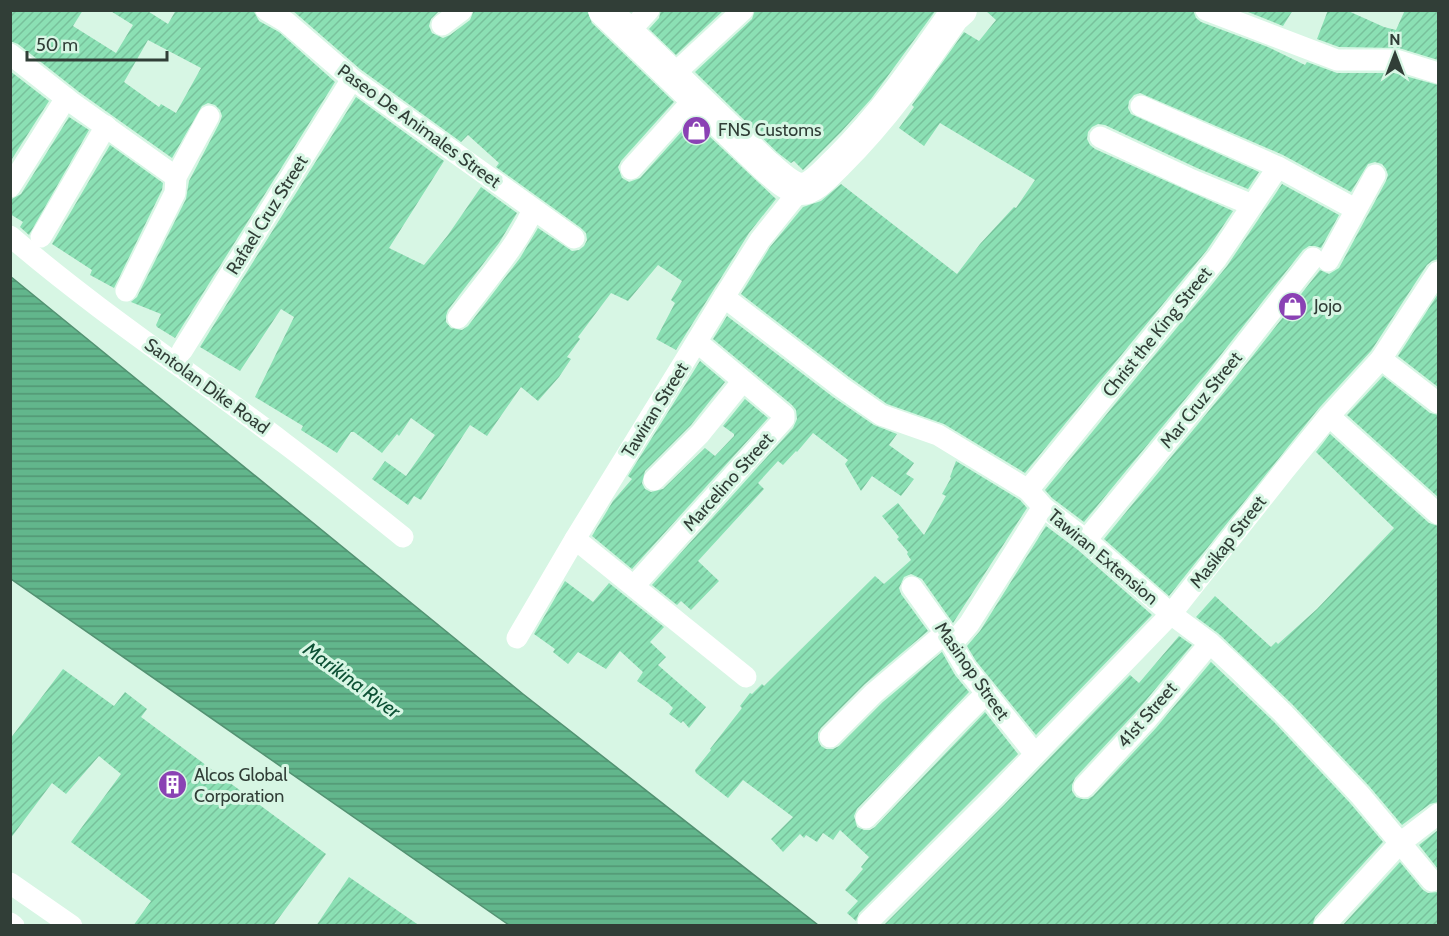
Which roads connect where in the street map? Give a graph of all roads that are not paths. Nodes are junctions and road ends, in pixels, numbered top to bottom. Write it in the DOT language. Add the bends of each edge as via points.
graph roads {
  1 [pos="266,10"];
  2 [pos="462,10"];
  3 [pos="604,10"];
  4 [pos="649,10"];
  5 [pos="743,10"];
  6 [pos="960,10"];
  7 [pos="1206,10"];
  8 [pos="442,25"];
  9 [pos="628,33"];
  10 [pos="10,54"];
  11 [pos="1438,73"];
  12 [pos="673,75"];
  13 [pos="352,79"];
  14 [pos="66,98"];
  15 [pos="695,98"];
  16 [pos="1141,106"];
  17 [pos="209,116"];
  18 [pos="106,126"];
  19 [pos="1100,137"];
  20 [pos="1278,167"];
  21 [pos="631,169"];
  22 [pos="1375,175"];
  23 [pos="176,177"];
  24 [pos="10,187"];
  25 [pos="801,189"];
  26 [pos="1252,205"];
  27 [pos="533,209"];
  28 [pos="1355,209"];
  29 [pos="10,236"];
  30 [pos="41,237"];
  31 [pos="574,238"];
  32 [pos="1438,272"];
  33 [pos="126,291"];
  34 [pos="724,297"];
  35 [pos="458,318"];
  36 [pos="697,342"];
  37 [pos="182,351"];
  38 [pos="1381,359"];
  39 [pos="742,382"];
  40 [pos="1438,403"];
  41 [pos="1329,416"];
  42 [pos="654,480"];
  43 [pos="1028,490"];
  44 [pos="1044,507"];
  45 [pos="1438,514"];
  46 [pos="403,537"];
  47 [pos="575,539"];
  48 [pos="1086,540"];
  49 [pos="634,586"];
  50 [pos="912,587"];
  51 [pos="1171,614"];
  52 [pos="517,638"];
  53 [pos="948,638"];
  54 [pos="1210,643"];
  55 [pos="746,677"];
  56 [pos="986,694"];
  57 [pos="830,737"];
  58 [pos="1035,754"];
  59 [pos="1083,787"];
  60 [pos="1438,814"];
  61 [pos="866,818"];
  62 [pos="1399,844"];
  63 [pos="1432,880"];
  64 [pos="10,883"];
  65 [pos="10,922"];
  66 [pos="868,922"];
  67 [pos="66,924"];
  68 [pos="14,926"];
  69 [pos="1324,926"];
  1 -- 13 [label="street, Paseo De Animales Street" via="286,22"];
  2 -- 8 [label="street"];
  3 -- 9 [label="street"];
  4 -- 9 [label="street"];
  5 -- 12 [label="street"];
  6 -- 25 [label="street" via="872,127 829,171"];
  7 -- 11 [label="street" via="1337,60 1396,60"];
  9 -- 12 [label="street"];
  10 -- 14 [label="street"];
  12 -- 15 [label="street"];
  13 -- 27 [label="street, Paseo De Animales Street"];
  13 -- 37 [label="street, Rafael Cruz Street"];
  14 -- 18 [label="street"];
  14 -- 24 [label="street"];
  15 -- 21 [label="street"];
  15 -- 25 [label="street" via="766,166"];
  16 -- 20 [label="street"];
  17 -- 23 [label="street"];
  18 -- 23 [label="street"];
  18 -- 30 [label="street"];
  19 -- 26 [label="street"];
  20 -- 26 [label="street, Christ the King Street"];
  20 -- 28 [label="street"];
  22 -- 28 [label="street, Mar Cruz Street"];
  23 -- 33 [label="street" via="175,193"];
  25 -- 34 [label="street, Tawiran Street" via="760,240"];
  26 -- 43 [label="street, Christ the King Street" via="1217,258"];
  27 -- 31 [label="street, Paseo De Animales Street"];
  27 -- 35 [label="street" via="516,239"];
  28 -- 48 [label="street, Mar Cruz Street" via="1321,260"];
  29 -- 46 [label="street, Santolan Dike Road"];
  32 -- 38 [label="street, Masikap Street"];
  34 -- 36 [label="street, Tawiran Street"];
  34 -- 43 [label="street, Tawiran Extension" via="881,415 938,435"];
  36 -- 39 [label="street, Marcelino Street"];
  36 -- 47 [label="street, Tawiran Street"];
  38 -- 40 [label="street"];
  38 -- 41 [label="street, Masikap Street"];
  39 -- 42 [label="street" via="700,434"];
  39 -- 49 [label="street, Marcelino Street" via="784,415 784,419"];
  41 -- 45 [label="street"];
  41 -- 51 [label="street, Masikap Street"];
  43 -- 44 [label="street, Tawiran Extension"];
  44 -- 48 [label="street, Tawiran Extension"];
  44 -- 53 [label="street" via="969,624"];
  47 -- 49 [label="street"];
  47 -- 52 [label="street, Tawiran Street"];
  48 -- 51 [label="street, Tawiran Extension"];
  49 -- 55 [label="street"];
  50 -- 53 [label="street, Masinop Street"];
  51 -- 54 [label="street, Tawiran Extension"];
  51 -- 58 [label="street, Masikap Street"];
  53 -- 56 [label="street, Masinop Street"];
  53 -- 57 [label="street" via="874,693"];
  54 -- 59 [label="street, 41st Street" via="1147,719"];
  54 -- 62 [label="street, Tawiran Extension" via="1283,713 1360,795"];
  56 -- 58 [label="street, Masinop Street"];
  56 -- 61 [label="street"];
  58 -- 66 [label="street, Masikap Street"];
  60 -- 62 [label="street"];
  62 -- 63 [label="street, Tawiran Extension"];
  62 -- 69 [label="street"];
  64 -- 67 [label="street"];
  65 -- 68 [label="street"];
}
